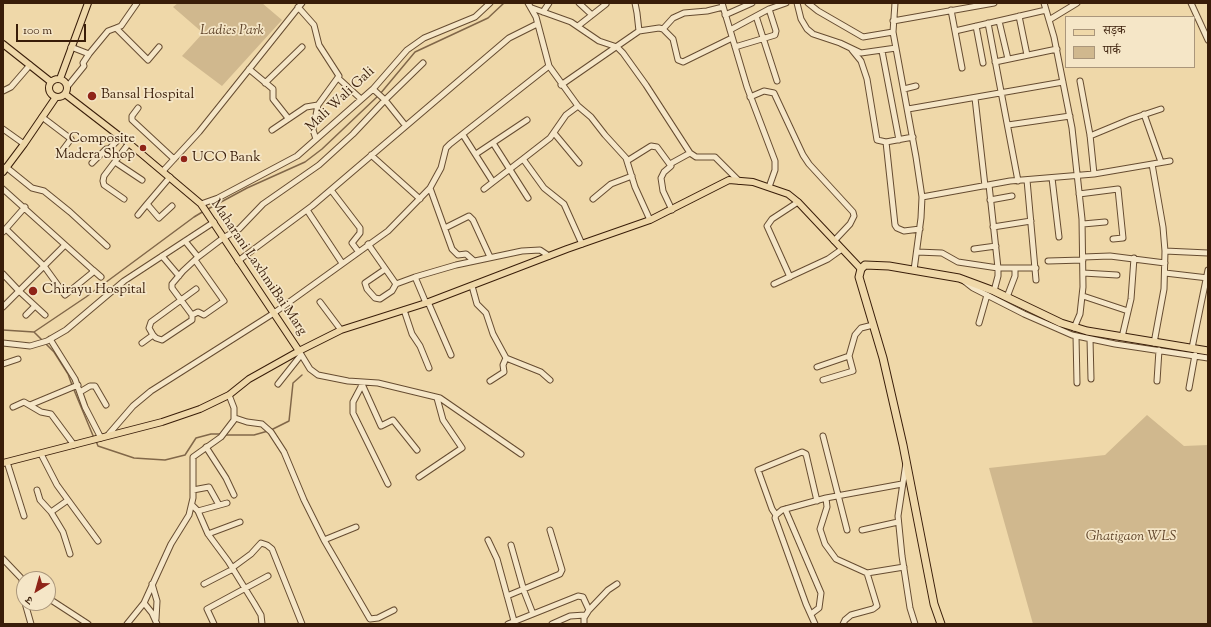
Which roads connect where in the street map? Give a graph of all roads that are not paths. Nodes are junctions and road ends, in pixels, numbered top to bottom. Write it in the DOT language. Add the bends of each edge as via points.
graph roads {
  1 [pos="88,3"];
  2 [pos="137,3"];
  3 [pos="490,3"];
  4 [pos="528,3"];
  5 [pos="549,3"];
  6 [pos="579,3"];
  7 [pos="635,3"];
  8 [pos="752,3"];
  9 [pos="786,3"];
  10 [pos="797,3"];
  11 [pos="808,3"];
  12 [pos="895,3"];
  13 [pos="994,3"];
  14 [pos="1044,3"];
  15 [pos="1077,3"];
  16 [pos="1191,3"];
  17 [pos="606,4"];
  18 [pos="300,5"];
  19 [pos="722,5"];
  20 [pos="532,8"];
  21 [pos="769,8"];
  22 [pos="951,10"];
  23 [pos="1046,10"];
  24 [pos="543,12"];
  25 [pos="592,15"];
  26 [pos="725,15"];
  27 [pos="756,16"];
  28 [pos="1019,16"];
  29 [pos="1049,20"];
  30 [pos="893,21"];
  31 [pos="999,21"];
  32 [pos="537,24"];
  33 [pos="988,24"];
  34 [pos="578,26"];
  35 [pos="976,26"];
  36 [pos="116,28"];
  37 [pos="663,29"];
  38 [pos="730,30"];
  39 [pos="955,31"];
  40 [pos="638,32"];
  41 [pos="893,32"];
  42 [pos="732,38"];
  43 [pos="763,39"];
  44 [pos="1208,40"];
  45 [pos="3,44"];
  46 [pos="72,47"];
  47 [pos="158,47"];
  48 [pos="302,47"];
  49 [pos="617,47"];
  50 [pos="735,47"];
  51 [pos="896,48"];
  52 [pos="1057,49"];
  53 [pos="852,50"];
  54 [pos="882,51"];
  55 [pos="90,54"];
  56 [pos="1027,55"];
  57 [pos="1008,59"];
  58 [pos="995,62"];
  59 [pos="423,63"];
  60 [pos="983,64"];
  61 [pos="30,65"];
  62 [pos="549,66"];
  63 [pos="962,68"];
  64 [pos="249,69"];
  65 [pos="338,78"];
  66 [pos="60,79"];
  67 [pos="777,81"];
  68 [pos="1080,81"];
  69 [pos="51,82"];
  70 [pos="265,82"];
  71 [pos="1064,82"];
  72 [pos="562,85"];
  73 [pos="916,86"];
  74 [pos="67,87"];
  75 [pos="904,89"];
  76 [pos="3,91"];
  77 [pos="65,94"];
  78 [pos="1002,94"];
  79 [pos="379,95"];
  80 [pos="56,97"];
  81 [pos="750,97"];
  82 [pos="975,98"];
  83 [pos="361,99"];
  84 [pos="318,104"];
  85 [pos="578,106"];
  86 [pos="138,108"];
  87 [pos="908,109"];
  88 [pos="1162,109"];
  89 [pos="1144,114"];
  90 [pos="1070,116"];
  91 [pos="42,117"];
  92 [pos="288,118"];
  93 [pos="527,120"];
  94 [pos="406,125"];
  95 [pos="1008,125"];
  96 [pos="3,129"];
  97 [pos="272,130"];
  98 [pos="554,133"];
  99 [pos="463,135"];
  100 [pos="1090,136"];
  101 [pos="121,137"];
  102 [pos="913,137"];
  103 [pos="316,139"];
  104 [pos="899,140"];
  105 [pos="886,142"];
  106 [pos="129,143"];
  107 [pos="493,143"];
  108 [pos="24,144"];
  109 [pos="690,153"];
  110 [pos="59,154"];
  111 [pos="476,154"];
  112 [pos="371,155"];
  113 [pos="174,159"];
  114 [pos="523,159"];
  115 [pos="627,161"];
  116 [pos="1170,161"];
  117 [pos="115,162"];
  118 [pos="1161,162"];
  119 [pos="92,163"];
  120 [pos="579,163"];
  121 [pos="670,164"];
  122 [pos="1152,164"];
  123 [pos="5,169"];
  124 [pos="510,170"];
  125 [pos="164,171"];
  126 [pos="1094,174"];
  127 [pos="632,176"];
  128 [pos="1077,176"];
  129 [pos="170,177"];
  130 [pos="1052,178"];
  131 [pos="142,180"];
  132 [pos="1027,180"];
  133 [pos="739,181"];
  134 [pos="1018,181"];
  135 [pos="494,182"];
  136 [pos="987,186"];
  137 [pos="769,187"];
  138 [pos="430,188"];
  139 [pos="3,189"];
  140 [pos="484,189"];
  141 [pos="331,190"];
  142 [pos="1079,194"];
  143 [pos="1012,196"];
  144 [pos="922,197"];
  145 [pos="528,198"];
  146 [pos="124,199"];
  147 [pos="420,199"];
  148 [pos="592,199"];
  149 [pos="990,200"];
  150 [pos="798,202"];
  151 [pos="146,204"];
  152 [pos="172,206"];
  153 [pos="202,206"];
  154 [pos="25,207"];
  155 [pos="307,210"];
  156 [pos="672,210"];
  157 [pos="138,215"];
  158 [pos="212,220"];
  159 [pos="650,220"];
  160 [pos="1031,221"];
  161 [pos="1106,222"];
  162 [pos="1083,224"];
  163 [pos="993,227"];
  164 [pos="445,228"];
  165 [pos="920,229"];
  166 [pos="4,230"];
  167 [pos="1059,237"];
  168 [pos="223,238"];
  169 [pos="1113,239"];
  170 [pos="185,241"];
  171 [pos="834,241"];
  172 [pos="65,244"];
  173 [pos="368,244"];
  174 [pos="582,244"];
  175 [pos="107,246"];
  176 [pos="996,246"];
  177 [pos="842,249"];
  178 [pos="974,249"];
  179 [pos="358,251"];
  180 [pos="1165,251"];
  181 [pos="917,252"];
  182 [pos="1208,253"];
  183 [pos="162,256"];
  184 [pos="549,256"];
  185 [pos="490,257"];
  186 [pos="196,258"];
  187 [pos="1134,258"];
  188 [pos="1083,259"];
  189 [pos="238,261"];
  190 [pos="474,261"];
  191 [pos="1048,261"];
  192 [pos="342,263"];
  193 [pos="1165,263"];
  194 [pos="44,266"];
  195 [pos="998,268"];
  196 [pos="1015,268"];
  197 [pos="1036,268"];
  198 [pos="861,269"];
  199 [pos="93,270"];
  200 [pos="384,270"];
  201 [pos="914,270"];
  202 [pos="1208,270"];
  203 [pos="1165,273"];
  204 [pos="3,274"];
  205 [pos="1083,274"];
  206 [pos="1117,275"];
  207 [pos="179,276"];
  208 [pos="101,277"];
  209 [pos="790,277"];
  210 [pos="414,278"];
  211 [pos="959,278"];
  212 [pos="1207,278"];
  213 [pos="1036,280"];
  214 [pos="396,284"];
  215 [pos="774,284"];
  216 [pos="472,286"];
  217 [pos="196,289"];
  218 [pos="19,291"];
  219 [pos="994,291"];
  220 [pos="987,295"];
  221 [pos="1083,296"];
  222 [pos="1007,297"];
  223 [pos="180,301"];
  224 [pos="320,302"];
  225 [pos="427,303"];
  226 [pos="34,306"];
  227 [pos="3,307"];
  228 [pos="404,310"];
  229 [pos="1128,311"];
  230 [pos="274,313"];
  231 [pos="26,315"];
  232 [pos="45,315"];
  233 [pos="192,315"];
  234 [pos="979,323"];
  235 [pos="873,325"];
  236 [pos="1074,328"];
  237 [pos="341,330"];
  238 [pos="153,335"];
  239 [pos="1076,336"];
  240 [pos="1122,337"];
  241 [pos="1090,339"];
  242 [pos="46,341"];
  243 [pos="3,343"];
  244 [pos="142,343"];
  245 [pos="1154,343"];
  246 [pos="1159,350"];
  247 [pos="1208,351"];
  248 [pos="1194,352"];
  249 [pos="300,353"];
  250 [pos="451,355"];
  251 [pos="849,356"];
  252 [pos="506,358"];
  253 [pos="1208,358"];
  254 [pos="18,359"];
  255 [pos="3,364"];
  256 [pos="817,366"];
  257 [pos="429,368"];
  258 [pos="1091,378"];
  259 [pos="550,380"];
  260 [pos="823,380"];
  261 [pos="490,381"];
  262 [pos="1157,381"];
  263 [pos="1077,383"];
  264 [pos="278,384"];
  265 [pos="362,384"];
  266 [pos="78,385"];
  267 [pos="1189,388"];
  268 [pos="80,392"];
  269 [pos="229,395"];
  270 [pos="437,398"];
  271 [pos="30,405"];
  272 [pos="106,405"];
  273 [pos="13,407"];
  274 [pos="235,418"];
  275 [pos="108,435"];
  276 [pos="824,436"];
  277 [pos="100,438"];
  278 [pos="74,445"];
  279 [pos="206,448"];
  280 [pos="417,450"];
  281 [pos="41,454"];
  282 [pos="521,454"];
  283 [pos="906,461"];
  284 [pos="5,463"];
  285 [pos="418,477"];
  286 [pos="388,484"];
  287 [pos="902,484"];
  288 [pos="37,490"];
  289 [pos="192,490"];
  290 [pos="234,495"];
  291 [pos="837,496"];
  292 [pos="826,498"];
  293 [pos="68,500"];
  294 [pos="817,500"];
  295 [pos="227,503"];
  296 [pos="192,505"];
  297 [pos="220,505"];
  298 [pos="786,509"];
  299 [pos="198,511"];
  300 [pos="51,512"];
  301 [pos="776,514"];
  302 [pos="24,516"];
  303 [pos="240,522"];
  304 [pos="898,522"];
  305 [pos="356,527"];
  306 [pos="550,530"];
  307 [pos="847,530"];
  308 [pos="862,530"];
  309 [pos="208,534"];
  310 [pos="324,540"];
  311 [pos="488,540"];
  312 [pos="98,542"];
  313 [pos="511,544"];
  314 [pos="70,554"];
  315 [pos="3,559"];
  316 [pos="904,567"];
  317 [pos="233,568"];
  318 [pos="16,573"];
  319 [pos="867,573"];
  320 [pos="268,576"];
  321 [pos="152,584"];
  322 [pos="204,584"];
  323 [pos="617,584"];
  324 [pos="245,588"];
  325 [pos="524,591"];
  326 [pos="507,596"];
  327 [pos="56,603"];
  328 [pos="144,603"];
  329 [pos="394,610"];
  330 [pos="589,610"];
  331 [pos="27,611"];
  332 [pos="533,614"];
  333 [pos="811,614"];
  334 [pos="586,615"];
  335 [pos="157,621"];
  336 [pos="514,621"];
  337 [pos="31,624"];
  338 [pos="88,624"];
  339 [pos="127,624"];
  340 [pos="214,624"];
  341 [pos="262,624"];
  342 [pos="302,624"];
  343 [pos="508,624"];
  344 [pos="552,624"];
  345 [pos="584,624"];
  346 [pos="815,624"];
  347 [pos="843,624"];
  348 [pos="915,624"];
  349 [pos="941,624"];
  1 -- 46 [label="main road"];
  2 -- 36 [label="street" via="121,26"];
  3 -- 79 [label="street, Mali Wali Gali" via="475,17 424,38 407,50"];
  4 -- 20 [label="street"];
  5 -- 24 [label="street"];
  6 -- 25 [label="street"];
  7 -- 40 [label="street"];
  8 -- 26 [label="street"];
  9 -- 21 [label="street"];
  10 -- 53 [label="street" via="801,19 812,34 840,43"];
  11 -- 41 [label="street" via="863,37"];
  12 -- 30 [label="street"];
  13 -- 22 [label="street"];
  14 -- 23 [label="street"];
  15 -- 29 [label="street"];
  16 -- 44 [label="street"];
  17 -- 25 [label="street"];
  18 -- 64 [label="street"];
  18 -- 65 [label="street" via="314,25 319,45 338,73"];
  19 -- 26 [label="street"];
  19 -- 37 [label="street" via="706,11 684,13 673,18"];
  20 -- 24 [label="street"];
  20 -- 32 [label="street"];
  21 -- 27 [label="street"];
  21 -- 43 [label="street" via="776,33"];
  22 -- 30 [label="street"];
  22 -- 39 [label="street"];
  23 -- 28 [label="street"];
  23 -- 29 [label="street"];
  24 -- 34 [label="street"];
  25 -- 34 [label="street"];
  26 -- 38 [label="street"];
  27 -- 38 [label="street"];
  27 -- 43 [label="street"];
  28 -- 31 [label="street"];
  28 -- 56 [label="street"];
  29 -- 52 [label="street"];
  30 -- 41 [label="street"];
  31 -- 33 [label="street"];
  31 -- 57 [label="street"];
  32 -- 62 [label="street"];
  32 -- 94 [label="street" via="509,38"];
  33 -- 35 [label="street"];
  33 -- 58 [label="street"];
  34 -- 49 [label="street" via="598,41"];
  35 -- 39 [label="street"];
  35 -- 60 [label="street"];
  36 -- 47 [label="street" via="148,60"];
  36 -- 55 [label="street" via="108,31"];
  37 -- 40 [label="street"];
  37 -- 42 [label="street" via="673,39 680,62"];
  38 -- 42 [label="street"];
  39 -- 63 [label="street"];
  40 -- 49 [label="street"];
  41 -- 51 [label="street"];
  42 -- 50 [label="street"];
  43 -- 50 [label="street"];
  43 -- 67 [label="street"];
  45 -- 61 [label="main road"];
  46 -- 55 [label="street"];
  46 -- 66 [label="main road"];
  48 -- 70 [label="street"];
  49 -- 72 [label="street"];
  49 -- 109 [label="street" via="646,85"];
  50 -- 81 [label="street"];
  51 -- 54 [label="street"];
  51 -- 75 [label="street"];
  52 -- 56 [label="street"];
  52 -- 71 [label="street"];
  53 -- 54 [label="street" via="861,53"];
  53 -- 105 [label="street" via="861,61 867,79 875,138 879,142"];
  54 -- 104 [label="street"];
  55 -- 74 [label="street"];
  56 -- 57 [label="street"];
  57 -- 58 [label="street"];
  58 -- 78 [label="street"];
  59 -- 79 [label="street"];
  61 -- 69 [label="main road"];
  61 -- 76 [label="street" via="12,87"];
  62 -- 72 [label="street"];
  62 -- 99 [label="street"];
  64 -- 70 [label="street"];
  64 -- 113 [label="street"];
  65 -- 83 [label="street"];
  65 -- 84 [label="street"];
  66 -- 69 [label="main road"];
  66 -- 74 [label="main road"];
  68 -- 100 [label="street"];
  69 -- 80 [label="main road" via="49,90"];
  70 -- 92 [label="street" via="273,89 273,99"];
  71 -- 78 [label="street"];
  71 -- 90 [label="street"];
  72 -- 85 [label="street"];
  73 -- 75 [label="street"];
  74 -- 77 [label="main road"];
  75 -- 87 [label="street"];
  77 -- 80 [label="main road"];
  77 -- 101 [label="main road, Maharani LaxhmiBai Marg"];
  78 -- 82 [label="street"];
  78 -- 95 [label="street"];
  79 -- 83 [label="street, Mali Wali Gali"];
  79 -- 94 [label="street"];
  79 -- 168 [label="street" via="319,165 267,201 239,229"];
  80 -- 91 [label="main road"];
  81 -- 137 [label="street" via="775,161 775,170"];
  81 -- 171 [label="street" via="764,91 774,93 806,160 852,212 852,219"];
  82 -- 87 [label="street"];
  82 -- 136 [label="street"];
  83 -- 103 [label="street, Mali Wali Gali"];
  84 -- 92 [label="street" via="306,107"];
  84 -- 103 [label="street" via="313,130"];
  85 -- 98 [label="street" via="566,114"];
  85 -- 115 [label="street" via="591,117"];
  86 -- 113 [label="street" via="132,120"];
  87 -- 102 [label="street"];
  88 -- 89 [label="street"];
  89 -- 100 [label="street"];
  89 -- 118 [label="street"];
  90 -- 95 [label="street"];
  90 -- 128 [label="street"];
  91 -- 108 [label="main road"];
  91 -- 110 [label="street" via="71,139"];
  92 -- 97 [label="street"];
  93 -- 107 [label="street"];
  94 -- 112 [label="street"];
  95 -- 134 [label="street"];
  96 -- 108 [label="street"];
  98 -- 114 [label="street"];
  98 -- 120 [label="street"];
  99 -- 111 [label="street"];
  99 -- 138 [label="street" via="446,148"];
  100 -- 126 [label="street"];
  101 -- 106 [label="main road, Maharani LaxhmiBai Marg"];
  101 -- 119 [label="street"];
  102 -- 104 [label="street"];
  102 -- 144 [label="street"];
  103 -- 153 [label="street, Mali Wali Gali" via="289,161"];
  104 -- 105 [label="street"];
  105 -- 165 [label="street" via="895,225 904,231"];
  106 -- 117 [label="street"];
  106 -- 125 [label="main road, Maharani LaxhmiBai Marg"];
  107 -- 111 [label="street"];
  107 -- 124 [label="street"];
  108 -- 123 [label="main road"];
  109 -- 121 [label="street"];
  109 -- 133 [label="street" via="696,157 715,157"];
  111 -- 135 [label="street"];
  112 -- 141 [label="street"];
  112 -- 147 [label="street"];
  113 -- 125 [label="street"];
  114 -- 124 [label="street"];
  114 -- 174 [label="street" via="544,188 564,204"];
  115 -- 121 [label="street" via="653,145"];
  115 -- 127 [label="street"];
  116 -- 118 [label="street"];
  117 -- 131 [label="street"];
  117 -- 146 [label="street" via="104,176 104,185"];
  118 -- 122 [label="street"];
  121 -- 156 [label="street" via="670,168 661,178 663,191"];
  122 -- 126 [label="street"];
  122 -- 180 [label="street"];
  123 -- 175 [label="street" via="32,188 44,190"];
  124 -- 135 [label="street"];
  124 -- 145 [label="street"];
  125 -- 129 [label="main road, Maharani LaxhmiBai Marg"];
  126 -- 128 [label="street"];
  127 -- 148 [label="street" via="611,184"];
  127 -- 159 [label="street"];
  128 -- 130 [label="street"];
  128 -- 142 [label="street"];
  129 -- 151 [label="street"];
  129 -- 153 [label="main road, Maharani LaxhmiBai Marg"];
  130 -- 132 [label="street"];
  130 -- 167 [label="street"];
  132 -- 134 [label="street"];
  132 -- 160 [label="street"];
  133 -- 137 [label="main road"];
  133 -- 156 [label="main road" via="728,180"];
  134 -- 136 [label="street"];
  135 -- 140 [label="street"];
  136 -- 144 [label="street"];
  136 -- 149 [label="street"];
  137 -- 150 [label="main road" via="788,194"];
  138 -- 147 [label="street"];
  138 -- 164 [label="street"];
  139 -- 154 [label="street"];
  141 -- 155 [label="street"];
  141 -- 179 [label="street" via="360,228 360,233 352,243"];
  142 -- 162 [label="street"];
  142 -- 169 [label="street" via="1118,189 1123,238"];
  143 -- 149 [label="street"];
  144 -- 165 [label="street"];
  147 -- 173 [label="street" via="388,231"];
  149 -- 163 [label="street"];
  150 -- 171 [label="main road"];
  150 -- 209 [label="street" via="772,219 767,226"];
  151 -- 152 [label="street" via="159,218"];
  151 -- 157 [label="street"];
  153 -- 158 [label="main road, Maharani LaxhmiBai Marg"];
  154 -- 166 [label="street"];
  154 -- 172 [label="street"];
  155 -- 189 [label="street"];
  155 -- 192 [label="street"];
  156 -- 159 [label="main road"];
  158 -- 168 [label="main road, Maharani LaxhmiBai Marg"];
  158 -- 170 [label="street"];
  159 -- 174 [label="main road"];
  160 -- 163 [label="street"];
  160 -- 197 [label="street"];
  161 -- 162 [label="street"];
  162 -- 188 [label="street"];
  163 -- 176 [label="street"];
  164 -- 185 [label="street" via="469,216"];
  164 -- 190 [label="street" via="456,253 466,254"];
  165 -- 181 [label="street"];
  166 -- 194 [label="street"];
  168 -- 186 [label="street"];
  168 -- 189 [label="main road, Maharani LaxhmiBai Marg"];
  170 -- 183 [label="street"];
  170 -- 186 [label="street"];
  171 -- 177 [label="main road"];
  172 -- 194 [label="street"];
  172 -- 199 [label="street"];
  173 -- 179 [label="street"];
  173 -- 200 [label="street"];
  174 -- 184 [label="main road"];
  176 -- 178 [label="street"];
  176 -- 195 [label="street"];
  177 -- 198 [label="main road"];
  177 -- 209 [label="street" via="828,259"];
  179 -- 192 [label="street"];
  180 -- 182 [label="street"];
  180 -- 193 [label="street"];
  181 -- 195 [label="street" via="942,253 958,262"];
  181 -- 201 [label="street"];
  183 -- 207 [label="street"];
  183 -- 242 [label="street" via="124,281 66,330"];
  184 -- 185 [label="street" via="544,251 537,250"];
  184 -- 216 [label="main road"];
  185 -- 190 [label="street"];
  186 -- 207 [label="street"];
  186 -- 233 [label="street" via="224,300 204,315 198,312"];
  187 -- 188 [label="street" via="1110,256"];
  187 -- 193 [label="street"];
  187 -- 229 [label="street"];
  188 -- 191 [label="street"];
  188 -- 205 [label="street"];
  189 -- 230 [label="main road, Maharani LaxhmiBai Marg"];
  190 -- 210 [label="street"];
  192 -- 230 [label="street"];
  193 -- 203 [label="street"];
  194 -- 199 [label="street" via="65,295 90,276"];
  194 -- 218 [label="street"];
  195 -- 196 [label="street"];
  195 -- 219 [label="street"];
  196 -- 197 [label="street"];
  196 -- 222 [label="street" via="1015,276"];
  197 -- 213 [label="street"];
  198 -- 201 [label="highway" via="865,265 874,264"];
  198 -- 235 [label="highway" via="859,276"];
  199 -- 208 [label="street"];
  200 -- 214 [label="street"];
  200 -- 214 [label="street" via="365,282 367,289 375,298 380,299 392,291"];
  201 -- 211 [label="highway"];
  202 -- 212 [label="street"];
  203 -- 212 [label="street"];
  203 -- 245 [label="street"];
  204 -- 218 [label="street"];
  205 -- 206 [label="street"];
  205 -- 221 [label="street"];
  207 -- 223 [label="street" via="171,285"];
  209 -- 215 [label="street"];
  210 -- 214 [label="street"];
  210 -- 225 [label="street"];
  211 -- 219 [label="highway"];
  211 -- 220 [label="street"];
  212 -- 248 [label="street"];
  216 -- 225 [label="main road"];
  216 -- 252 [label="street" via="477,304 486,313 493,334"];
  217 -- 223 [label="street"];
  218 -- 226 [label="street"];
  218 -- 227 [label="street"];
  219 -- 222 [label="highway"];
  220 -- 234 [label="street"];
  220 -- 239 [label="street"];
  221 -- 229 [label="street"];
  221 -- 236 [label="street"];
  222 -- 236 [label="highway"];
  223 -- 233 [label="street"];
  223 -- 238 [label="street" via="150,322 149,328"];
  224 -- 237 [label="street"];
  225 -- 228 [label="main road"];
  225 -- 250 [label="street"];
  226 -- 231 [label="street"];
  226 -- 232 [label="street"];
  228 -- 237 [label="main road"];
  228 -- 257 [label="street" via="412,334"];
  229 -- 240 [label="street"];
  230 -- 249 [label="main road, Maharani LaxhmiBai Marg"];
  230 -- 275 [label="street" via="150,391"];
  233 -- 238 [label="street" via="192,320 162,340"];
  235 -- 251 [label="street" via="858,331"];
  235 -- 283 [label="highway"];
  236 -- 240 [label="highway"];
  237 -- 249 [label="main road"];
  238 -- 244 [label="street"];
  239 -- 241 [label="street"];
  239 -- 263 [label="street"];
  240 -- 245 [label="highway"];
  241 -- 246 [label="street"];
  241 -- 258 [label="street"];
  242 -- 243 [label="street" via="30,346"];
  242 -- 266 [label="street"];
  245 -- 248 [label="highway"];
  246 -- 248 [label="street"];
  246 -- 262 [label="street"];
  247 -- 248 [label="highway"];
  248 -- 253 [label="street"];
  248 -- 267 [label="street"];
  249 -- 264 [label="street"];
  249 -- 265 [label="street" via="310,369 318,375"];
  249 -- 269 [label="main road" via="249,378"];
  251 -- 256 [label="street"];
  251 -- 260 [label="street" via="853,371"];
  252 -- 259 [label="street" via="532,367"];
  252 -- 261 [label="street" via="504,372"];
  254 -- 255 [label="street"];
  265 -- 270 [label="street" via="378,383"];
  265 -- 280 [label="street" via="380,426 393,420"];
  265 -- 286 [label="street" via="353,402 353,413"];
  266 -- 268 [label="street"];
  266 -- 271 [label="street"];
  268 -- 272 [label="street" via="94,386"];
  268 -- 277 [label="street"];
  269 -- 274 [label="street"];
  269 -- 275 [label="main road" via="200,409 162,422"];
  270 -- 282 [label="street" via="450,404"];
  270 -- 285 [label="street" via="443,420 462,448"];
  271 -- 273 [label="street" via="22,403"];
  271 -- 278 [label="street" via="54,416"];
  274 -- 279 [label="street" via="223,434"];
  274 -- 310 [label="street" via="258,423 270,430 284,452"];
  275 -- 277 [label="main road"];
  276 -- 291 [label="street"];
  277 -- 278 [label="main road"];
  278 -- 281 [label="main road"];
  279 -- 289 [label="street" via="192,460"];
  279 -- 290 [label="street"];
  281 -- 284 [label="main road"];
  281 -- 293 [label="street"];
  283 -- 287 [label="street"];
  283 -- 349 [label="highway" via="934,604"];
  284 -- 302 [label="street"];
  287 -- 291 [label="street"];
  287 -- 304 [label="street"];
  288 -- 300 [label="street" via="40,500"];
  289 -- 296 [label="street"];
  289 -- 297 [label="street" via="209,487"];
  291 -- 292 [label="street"];
  291 -- 307 [label="street"];
  292 -- 294 [label="street"];
  292 -- 319 [label="street" via="827,507 820,529 825,544 836,560"];
  293 -- 300 [label="street"];
  293 -- 312 [label="street"];
  294 -- 298 [label="street"];
  294 -- 301 [label="street" via="806,454 802,452 758,470"];
  295 -- 297 [label="street"];
  296 -- 299 [label="street"];
  296 -- 321 [label="street"];
  297 -- 299 [label="street"];
  298 -- 301 [label="street"];
  298 -- 333 [label="street" via="821,593 819,608"];
  299 -- 309 [label="street"];
  300 -- 314 [label="street"];
  301 -- 333 [label="street" via="775,518"];
  303 -- 309 [label="street"];
  304 -- 308 [label="street"];
  304 -- 316 [label="street"];
  305 -- 310 [label="street"];
  306 -- 325 [label="street" via="562,570 558,576"];
  309 -- 317 [label="street"];
  310 -- 329 [label="street" via="370,619 374,620"];
  311 -- 326 [label="street"];
  313 -- 325 [label="street"];
  315 -- 318 [label="street"];
  316 -- 319 [label="street"];
  316 -- 348 [label="street"];
  317 -- 322 [label="street"];
  317 -- 324 [label="street"];
  317 -- 342 [label="street" via="261,544 272,549"];
  319 -- 347 [label="street" via="876,606 873,610 851,615"];
  320 -- 324 [label="street"];
  321 -- 328 [label="street"];
  321 -- 335 [label="street" via="157,601"];
  323 -- 330 [label="street"];
  324 -- 340 [label="street" via="207,609"];
  324 -- 341 [label="street" via="261,615"];
  325 -- 326 [label="street"];
  325 -- 332 [label="street"];
  326 -- 336 [label="street"];
  327 -- 338 [label="street"];
  328 -- 335 [label="street"];
  328 -- 339 [label="street"];
  330 -- 332 [label="street" via="583,597 578,596"];
  330 -- 334 [label="street"];
  331 -- 337 [label="street"];
  332 -- 336 [label="street"];
  333 -- 346 [label="street"];
  334 -- 344 [label="street" via="570,616"];
  334 -- 345 [label="street"];
  336 -- 343 [label="street"];
}
